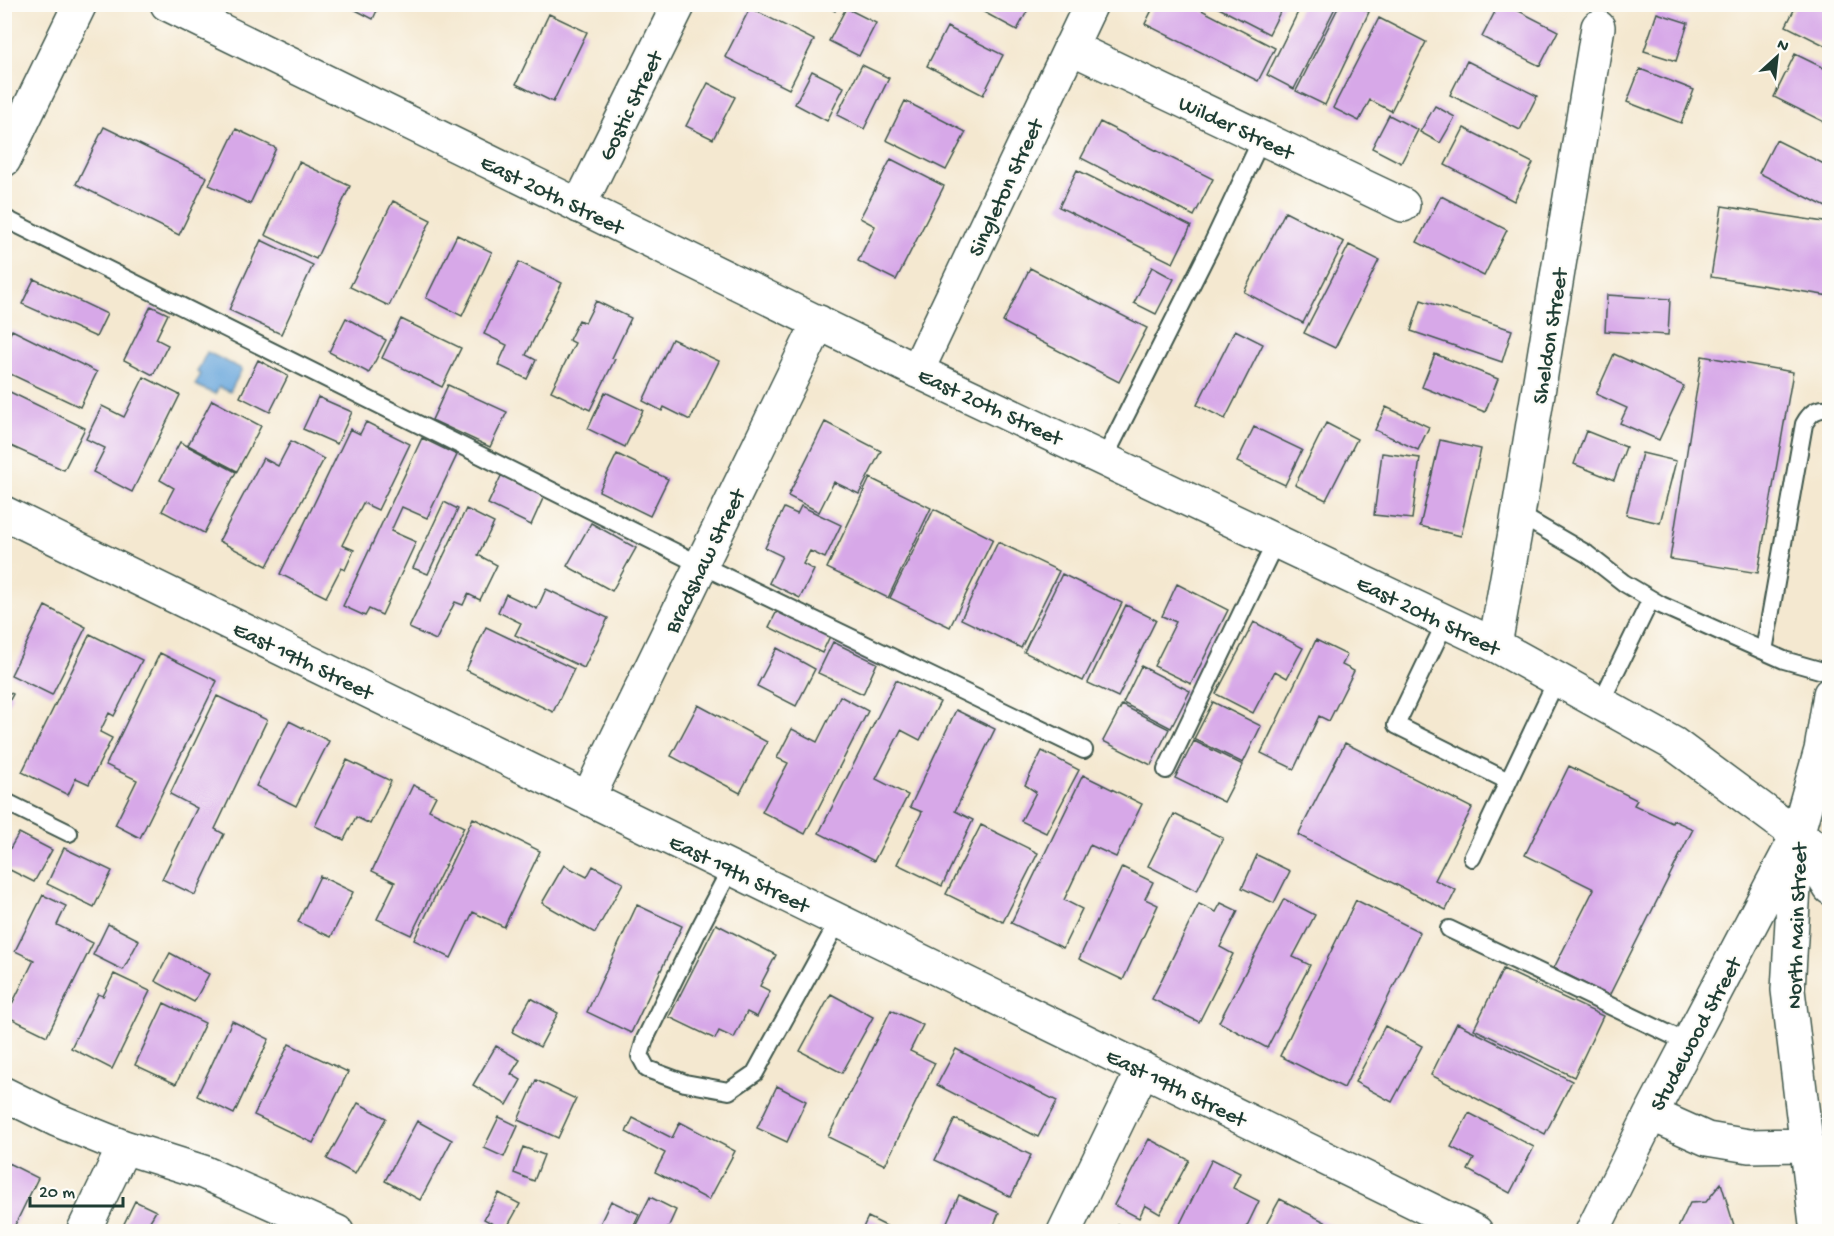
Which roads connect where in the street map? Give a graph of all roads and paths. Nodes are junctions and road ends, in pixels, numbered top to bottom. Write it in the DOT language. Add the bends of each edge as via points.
graph roads {
  1 [pos="80,4"];
  2 [pos="166,4"];
  3 [pos="679,4"];
  4 [pos="1091,4"];
  5 [pos="1598,27"];
  6 [pos="1070,47"];
  7 [pos="1262,138"];
  8 [pos="4,160"];
  9 [pos="1404,205"];
  10 [pos="579,206"];
  11 [pos="4,218"];
  12 [pos="819,322"];
  13 [pos="917,371"];
  14 [pos="1830,410"];
  15 [pos="1104,459"];
  16 [pos="4,513"];
  17 [pos="1518,514"];
  18 [pos="1276,541"];
  19 [pos="701,565"];
  20 [pos="1651,599"];
  21 [pos="1446,621"];
  22 [pos="1495,645"];
  23 [pos="1764,651"];
  24 [pos="1830,673"];
  25 [pos="1557,679"];
  26 [pos="1830,694"];
  27 [pos="1600,704"];
  28 [pos="1825,746"];
  29 [pos="1083,750"];
  30 [pos="1166,770"];
  31 [pos="1508,781"];
  32 [pos="588,798"];
  33 [pos="4,801"];
  34 [pos="69,833"];
  35 [pos="1797,835"];
  36 [pos="1830,856"];
  37 [pos="1472,858"];
  38 [pos="731,868"];
  39 [pos="1830,888"];
  40 [pos="839,920"];
  41 [pos="1449,929"];
  42 [pos="1688,1043"];
  43 [pos="1143,1069"];
  44 [pos="4,1094"];
  45 [pos="1651,1114"];
  46 [pos="1806,1145"];
  47 [pos="124,1147"];
  48 [pos="83,1232"];
  49 [pos="337,1232"];
  50 [pos="1064,1232"];
  51 [pos="1476,1232"];
  52 [pos="1592,1232"];
  53 [pos="1817,1232"];
  1 -- 8 [label="street"];
  2 -- 10 [label="street, East 20th Street"];
  3 -- 10 [label="street, Gostic Street"];
  4 -- 6 [label="street, Singleton Street"];
  5 -- 17 [label="street, Sheldon Street"];
  6 -- 7 [label="street, Wilder Street"];
  6 -- 13 [label="street, Singleton Street"];
  7 -- 9 [label="street, Wilder Street"];
  7 -- 15 [label="lane"];
  10 -- 12 [label="street, East 20th Street"];
  11 -- 19 [label="lane"];
  12 -- 13 [label="street, East 20th Street"];
  12 -- 19 [label="street, Bradshaw Street"];
  13 -- 15 [label="street, East 20th Street"];
  14 -- 23 [label="lane" via="1819,408 1804,424"];
  15 -- 18 [label="street, East 20th Street"];
  16 -- 32 [label="street, East 19th Street"];
  17 -- 20 [label="lane" via="1587,554"];
  17 -- 22 [label="street, Sheldon Street"];
  18 -- 21 [label="street, East 20th Street"];
  18 -- 30 [label="lane"];
  19 -- 29 [label="lane"];
  19 -- 32 [label="street, Bradshaw Street"];
  20 -- 23 [label="lane"];
  20 -- 27 [label="lane"];
  21 -- 22 [label="street, East 20th Street"];
  21 -- 31 [label="lane" via="1396,725"];
  22 -- 25 [label="street, East 20th Street"];
  23 -- 24 [label="lane"];
  25 -- 27 [label="street, East 20th Street"];
  25 -- 31 [label="lane"];
  26 -- 28 [label="street, North Main Street"];
  27 -- 35 [label="street, East 20th Street" via="1674,744"];
  28 -- 35 [label="street, North Main Street"];
  31 -- 37 [label="lane"];
  32 -- 38 [label="street, East 19th Street"];
  33 -- 34 [label="lane"];
  35 -- 36 [label="street, East 20th Street"];
  35 -- 39 [label="street"];
  35 -- 42 [label="street, Studewood Street"];
  35 -- 46 [label="street, North Main Street" via="1788,990"];
  38 -- 40 [label="street, East 19th Street"];
  38 -- 40 [label="lane" via="645,1039 640,1056 647,1069 685,1083 729,1090 755,1074"];
  40 -- 43 [label="street, East 19th Street"];
  41 -- 42 [label="lane"];
  42 -- 45 [label="street, Studewood Street"];
  43 -- 50 [label="street"];
  43 -- 51 [label="street, East 19th Street"];
  44 -- 47 [label="street"];
  45 -- 46 [label="street" via="1707,1139 1749,1146"];
  45 -- 52 [label="street, Studewood Street"];
  46 -- 53 [label="street, North Main Street"];
  47 -- 48 [label="street"];
  47 -- 49 [label="street" via="203,1172"];
}
